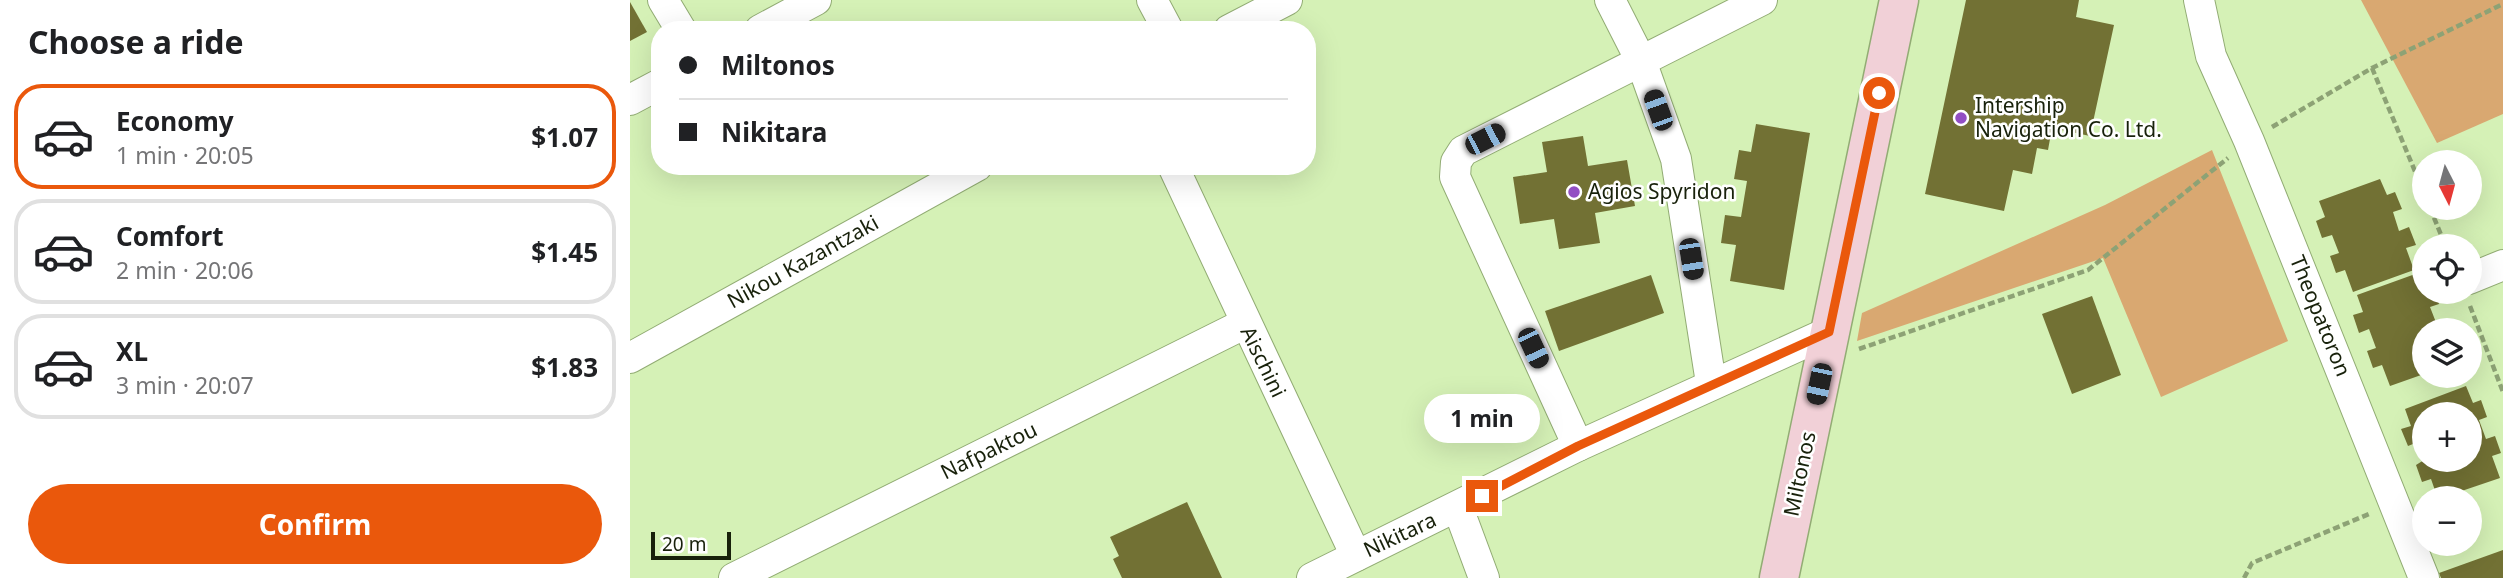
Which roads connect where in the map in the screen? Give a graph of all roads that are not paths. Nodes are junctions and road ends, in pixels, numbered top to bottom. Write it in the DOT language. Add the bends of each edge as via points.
graph roads {
  1 [pos="663,0"];
  2 [pos="816,0"];
  3 [pos="1152,0"];
  4 [pos="1287,0"];
  5 [pos="1610,0"];
  6 [pos="1762,0"];
  7 [pos="1899,0"];
  8 [pos="2199,0"];
  9 [pos="676,21"];
  10 [pos="777,21"];
  11 [pos="1163,21"];
  12 [pos="1246,21"];
  13 [pos="1641,61"];
  14 [pos="651,88"];
  15 [pos="630,100"];
  16 [pos="961,175"];
  17 [pos="1177,175"];
  18 [pos="2503,265"];
  19 [pos="2482,282"];
  20 [pos="1244,324"];
  21 [pos="1826,346"];
  22 [pos="630,358"];
  23 [pos="1711,383"];
  24 [pos="1578,446"];
  25 [pos="1458,508"];
  26 [pos="1356,556"];
  27 [pos="734,578"];
  28 [pos="1312,578"];
  29 [pos="1484,578"];
  30 [pos="1779,578"];
  31 [pos="2424,578"];
  1 -- 9 [label="street"];
  2 -- 10 [label="street"];
  3 -- 11 [label="street"];
  4 -- 12 [label="street"];
  5 -- 13 [label="street"];
  6 -- 13 [label="street"];
  7 -- 21 [label="street, Miltonos"];
  8 -- 31 [label="street, Theopatoron" via="2211,56"];
  13 -- 23 [label="street" via="1676,159"];
  13 -- 24 [label="street" via="1463,150 1456,162 1455,177"];
  14 -- 15 [label="street"];
  16 -- 22 [label="street, Nikou Kazantzaki"];
  17 -- 20 [label="street, Aischini"];
  18 -- 19 [label="street"];
  20 -- 26 [label="street, Aischini"];
  20 -- 27 [label="street, Nafpaktou"];
  21 -- 23 [label="street, Nikitara"];
  21 -- 30 [label="street, Miltonos"];
  23 -- 24 [label="street, Nikitara"];
  24 -- 25 [label="street, Nikitara"];
  25 -- 26 [label="street, Nikitara"];
  25 -- 29 [label="street"];
  26 -- 28 [label="street, Nikitara"];
}
